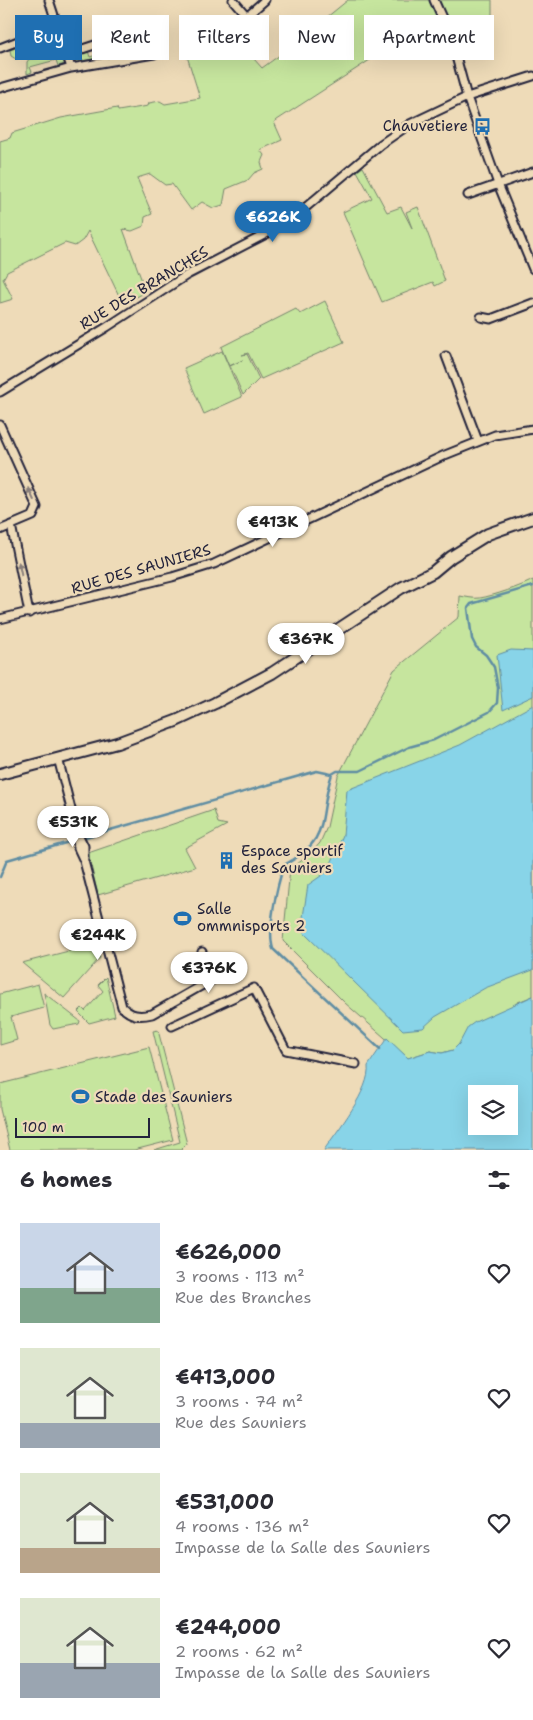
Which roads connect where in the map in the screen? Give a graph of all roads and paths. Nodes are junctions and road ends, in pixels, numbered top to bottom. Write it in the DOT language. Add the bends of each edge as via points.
graph roads {
  1 [pos="49,0"];
  2 [pos="233,0"];
  3 [pos="265,0"];
  4 [pos="434,0"];
  5 [pos="54,15"];
  6 [pos="15,42"];
  7 [pos="0,48"];
  8 [pos="82,49"];
  9 [pos="68,60"];
  10 [pos="71,68"];
  11 [pos="533,76"];
  12 [pos="0,88"];
  13 [pos="468,96"];
  14 [pos="533,172"];
  15 [pos="498,184"];
  16 [pos="468,195"];
  17 [pos="533,269"];
  18 [pos="533,303"];
  19 [pos="481,317"];
  20 [pos="446,356"];
  21 [pos="0,392"];
  22 [pos="0,425"];
  23 [pos="533,429"];
  24 [pos="478,441"];
  25 [pos="533,518"];
  26 [pos="11,525"];
  27 [pos="0,530"];
  28 [pos="29,613"];
  29 [pos="0,620"];
  30 [pos="58,758"];
  31 [pos="0,774"];
  32 [pos="202,952"];
  33 [pos="172,1026"];
  34 [pos="356,1064"];
  1 -- 5 [label="street"];
  2 -- 3 [label="street" via="245,14"];
  4 -- 13 [label="street" via="451,38"];
  6 -- 7 [label="street"];
  8 -- 10 [label="street" via="150,27 158,45 154,54"];
  9 -- 10 [label="street"];
  10 -- 12 [label="street"];
  11 -- 13 [label="street, RUE DES BRANCHES"];
  13 -- 15 [label="street"];
  13 -- 21 [label="street, RUE DES BRANCHES" via="410,124 381,144 299,213 268,233 187,275"];
  14 -- 15 [label="street"];
  15 -- 16 [label="street"];
  15 -- 17 [label="street"];
  18 -- 19 [label="street" via="491,319"];
  20 -- 24 [label="street"];
  26 -- 22 [label="street, one-way" via="33,516 37,507"];
  23 -- 24 [label="street, RUE DES SAUNIERS"];
  24 -- 28 [label="street, RUE DES SAUNIERS" via="214,564"];
  25 -- 30 [label="street" via="488,534 433,572 401,588 245,688 146,733"];
  26 -- 27 [label="street"];
  28 -- 26 [label="street, one-way"];
  28 -- 29 [label="street, RUE DES SAUNIERS"];
  30 -- 31 [label="street"];
  30 -- 32 [label="street" via="78,848 122,1007 130,1014 152,1014 215,978"];
  33 -- 34 [label="street" via="254,988 286,1050"];
}
